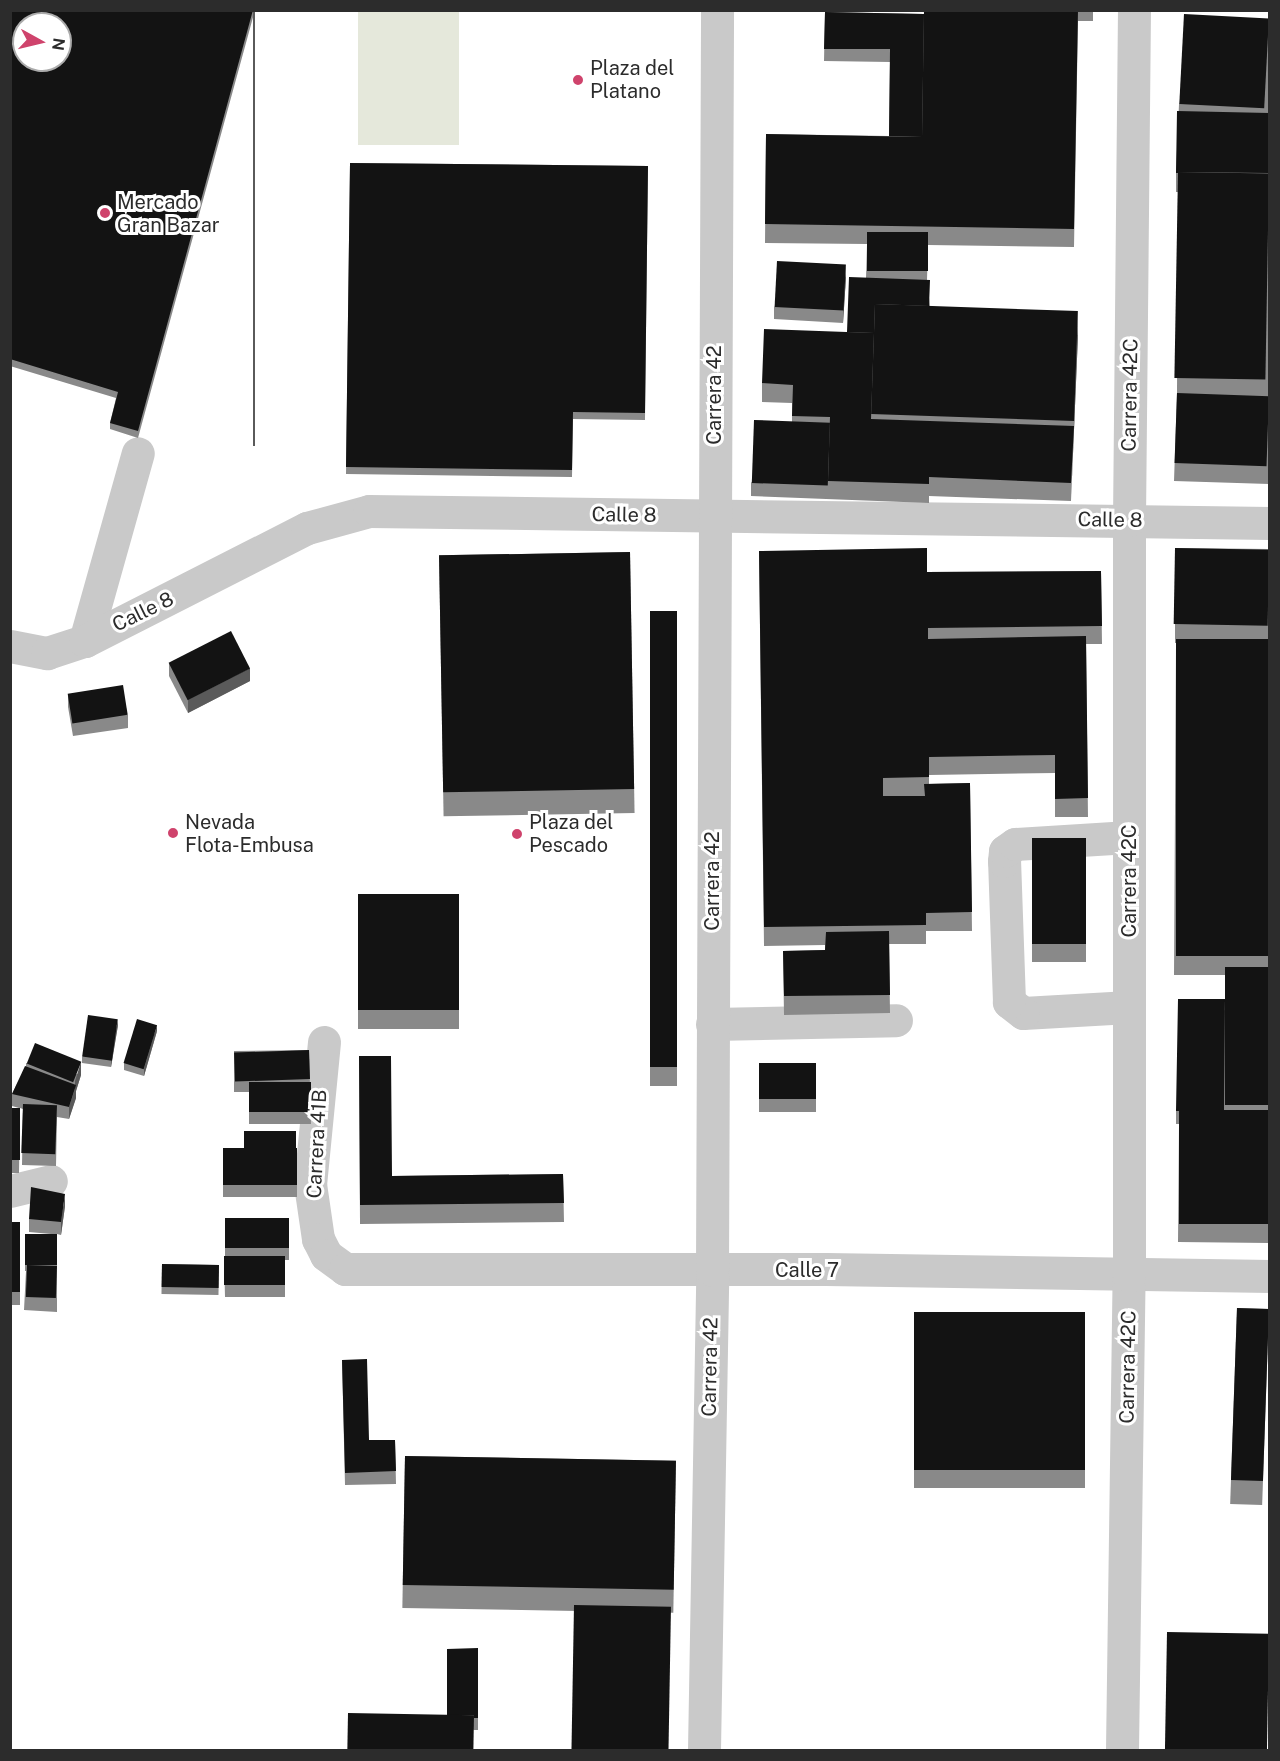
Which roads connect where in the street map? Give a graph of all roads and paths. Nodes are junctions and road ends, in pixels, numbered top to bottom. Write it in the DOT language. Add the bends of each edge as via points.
graph roads {
  1 [pos="717,10"];
  2 [pos="1134,10"];
  3 [pos="138,453"];
  4 [pos="713,518"];
  5 [pos="1129,520"];
  6 [pos="1269,523"];
  7 [pos="85,641"];
  8 [pos="10,646"];
  9 [pos="1129,837"];
  10 [pos="1129,1007"];
  11 [pos="896,1020"];
  12 [pos="712,1024"];
  13 [pos="324,1042"];
  14 [pos="51,1181"];
  15 [pos="10,1191"];
  16 [pos="345,1269"];
  17 [pos="712,1270"];
  18 [pos="1129,1276"];
  19 [pos="1269,1276"];
  20 [pos="704,1750"];
  21 [pos="1122,1750"];
  1 -- 4 [label="street, Carrera 42"];
  2 -- 5 [label="street, Carrera 42C"];
  3 -- 7 [label="street"];
  4 -- 5 [label="street, Calle 8"];
  4 -- 7 [label="street, Calle 8" via="369,511 307,528"];
  4 -- 12 [label="street, Carrera 42"];
  5 -- 6 [label="street, Calle 8"];
  5 -- 9 [label="street, Carrera 42C"];
  7 -- 8 [label="street, Calle 8" via="47,653"];
  9 -- 10 [label="street, Carrera 42C"];
  9 -- 10 [label="street" via="1015,844 1005,851 1004,861 1009,1002 1023,1013"];
  10 -- 18 [label="street, Carrera 42C"];
  11 -- 12 [label="street"];
  12 -- 17 [label="street, Carrera 42"];
  13 -- 16 [label="street, Carrera 41B" via="310,1184 318,1239 326,1255"];
  14 -- 15 [label="street"];
  16 -- 17 [label="street, Calle 7"];
  17 -- 18 [label="street, Calle 7"];
  17 -- 20 [label="street, Carrera 42"];
  18 -- 19 [label="street, Calle 7"];
  18 -- 21 [label="street, Carrera 42C"];
}
